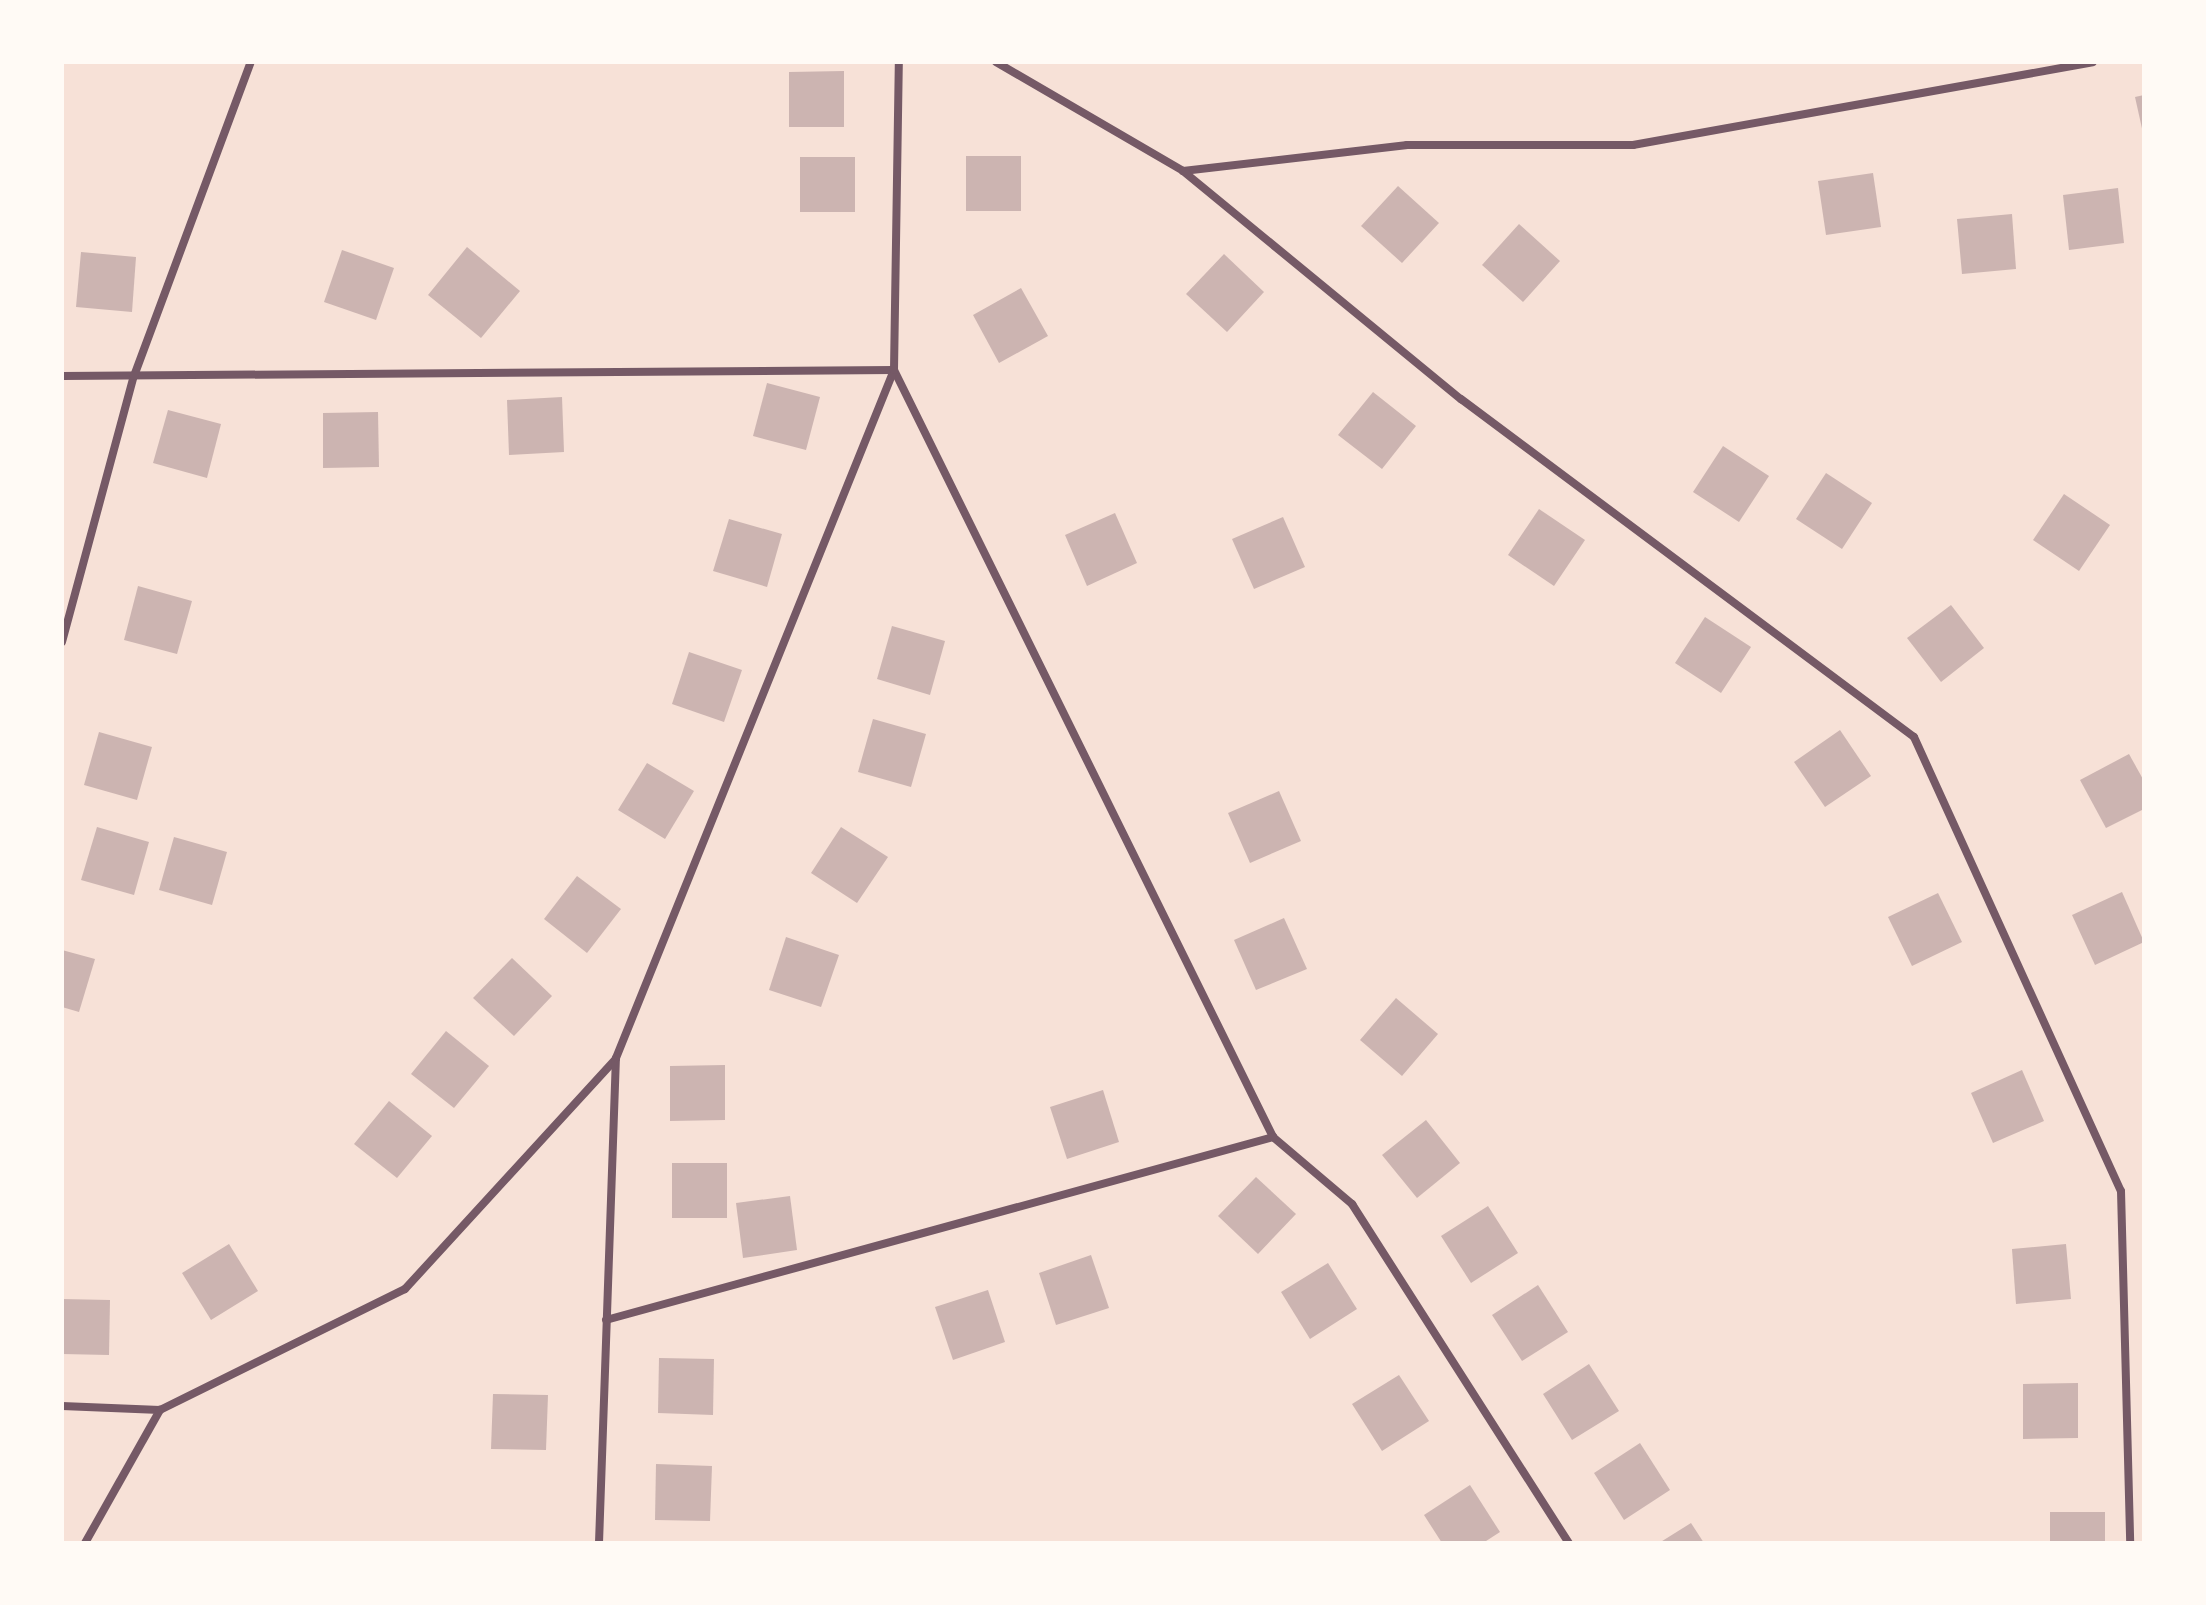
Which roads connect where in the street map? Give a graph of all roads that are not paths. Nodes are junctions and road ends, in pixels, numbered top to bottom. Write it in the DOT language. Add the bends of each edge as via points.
graph roads {
  1 [pos="251,62"];
  2 [pos="899,62"];
  3 [pos="996,62"];
  4 [pos="2093,62"];
  5 [pos="1183,171"];
  6 [pos="894,370"];
  7 [pos="62,376"];
  8 [pos="134,376"];
  9 [pos="62,642"];
  10 [pos="616,1058"];
  11 [pos="1273,1137"];
  12 [pos="606,1320"];
  13 [pos="62,1406"];
  14 [pos="160,1410"];
  15 [pos="85,1543"];
  16 [pos="599,1543"];
  17 [pos="1569,1543"];
  18 [pos="2130,1543"];
  1 -- 8 [label="street"];
  2 -- 6 [label="street"];
  3 -- 5 [label="street"];
  4 -- 5 [label="street" via="1633,145 1407,145"];
  5 -- 18 [label="street" via="1461,399 1914,737 2121,1191"];
  6 -- 8 [label="street"];
  6 -- 10 [label="street"];
  6 -- 11 [label="street"];
  7 -- 8 [label="street"];
  8 -- 9 [label="street"];
  10 -- 12 [label="street"];
  10 -- 14 [label="street" via="405,1289"];
  11 -- 12 [label="street"];
  11 -- 17 [label="street" via="1352,1204"];
  12 -- 16 [label="street"];
  13 -- 14 [label="street"];
  14 -- 15 [label="street"];
}
